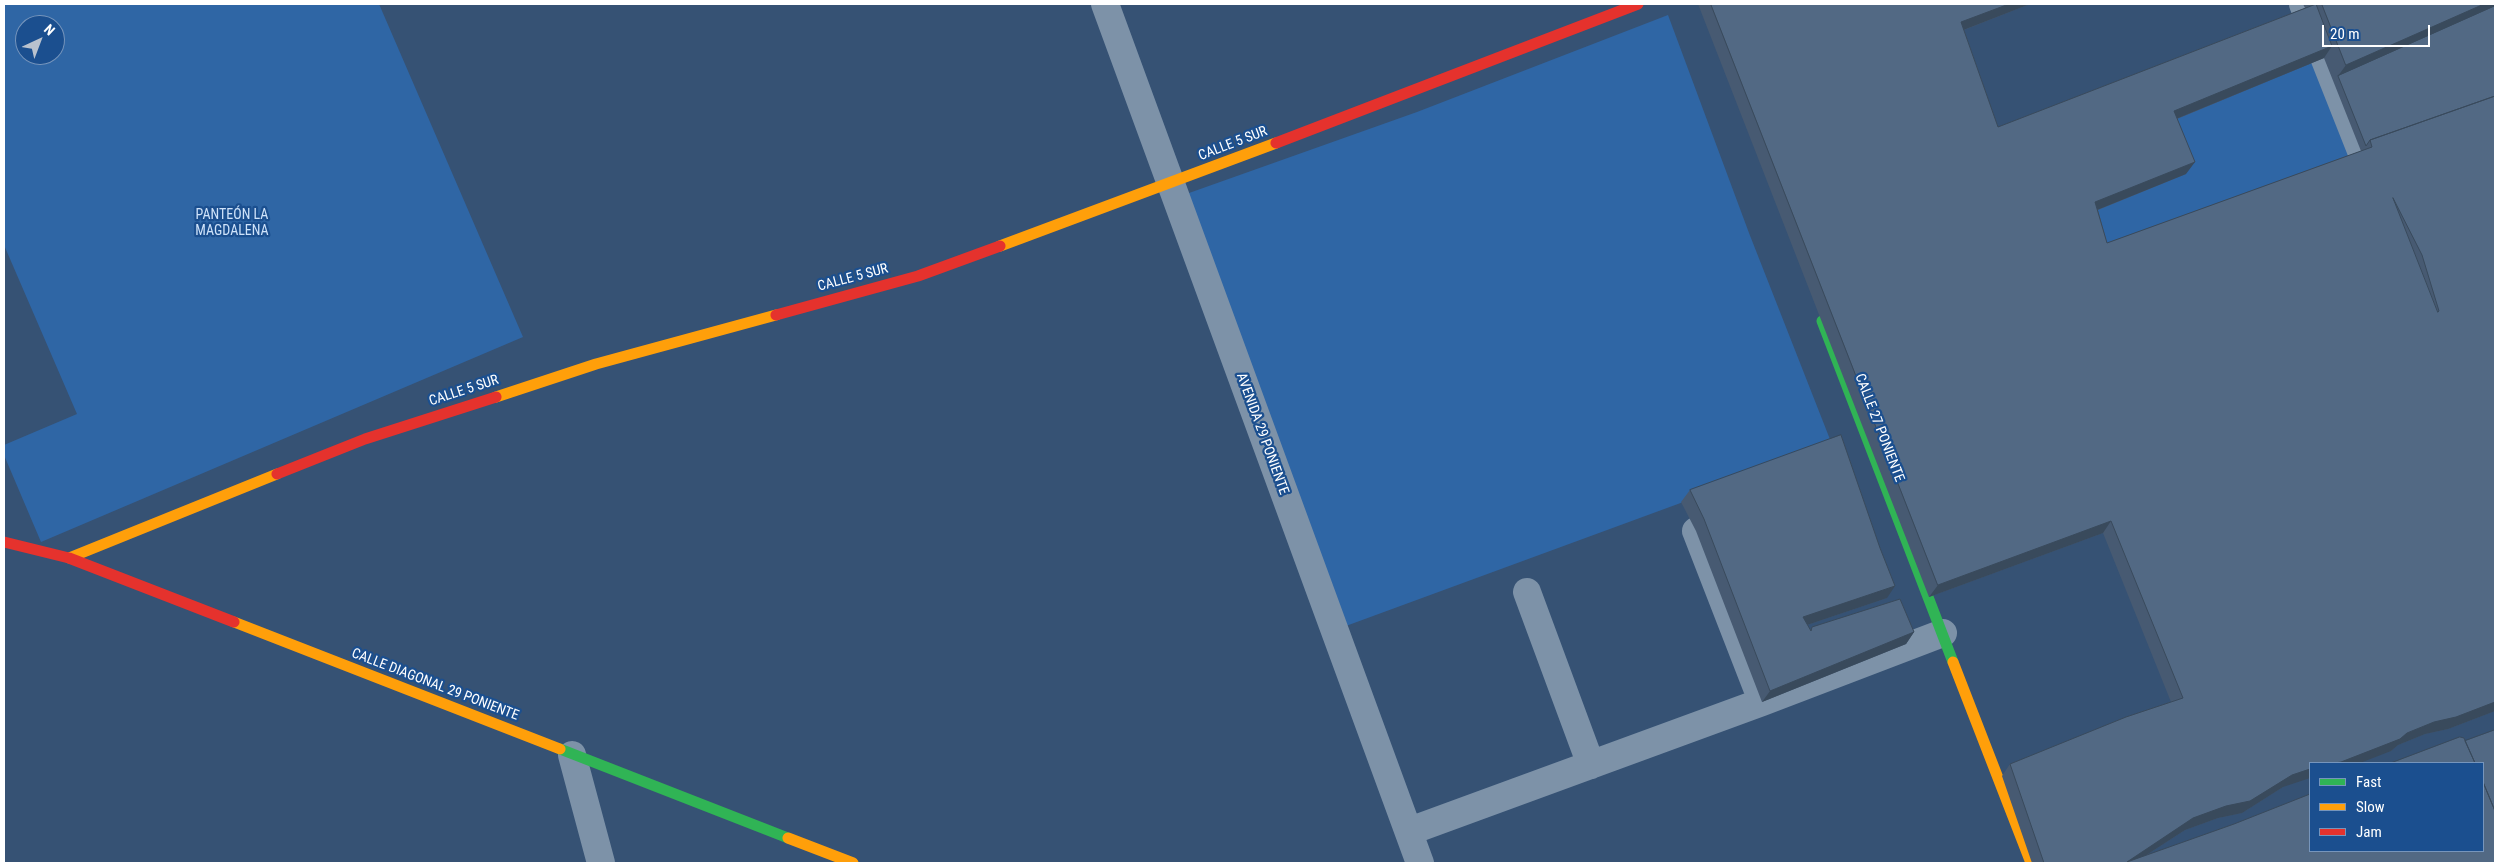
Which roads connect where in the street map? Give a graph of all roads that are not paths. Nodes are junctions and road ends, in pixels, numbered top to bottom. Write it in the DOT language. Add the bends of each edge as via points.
graph roads {
  1 [pos="1105,4"];
  2 [pos="1638,4"];
  3 [pos="2303,4"];
  4 [pos="1170,184"];
  5 [pos="2384,209"];
  6 [pos="1818,310"];
  7 [pos="1696,531"];
  8 [pos="4,542"];
  9 [pos="69,558"];
  10 [pos="1527,592"];
  11 [pos="1943,633"];
  12 [pos="1762,702"];
  13 [pos="572,755"];
  14 [pos="1590,765"];
  15 [pos="1410,830"];
  16 [pos="601,863"];
  17 [pos="853,863"];
  18 [pos="1420,863"];
  19 [pos="2031,863"];
  1 -- 4 [label="street, AVENIDA 29 PONIENTE"];
  2 -- 4 [label="street, CALLE 5 SUR"];
  3 -- 5 [label="street"];
  4 -- 9 [label="street, CALLE 5 SUR" via="918,276 596,364 365,439"];
  4 -- 15 [label="street, AVENIDA 29 PONIENTE"];
  6 -- 11 [label="street, CALLE 27 PONIENTE"];
  7 -- 12 [label="street"];
  8 -- 9 [label="street, CALLE DIAGONAL 29 PONIENTE"];
  9 -- 13 [label="street, CALLE DIAGONAL 29 PONIENTE"];
  10 -- 14 [label="street"];
  11 -- 12 [label="street"];
  11 -- 19 [label="street, CALLE 27 PONIENTE"];
  12 -- 14 [label="street"];
  13 -- 16 [label="street"];
  13 -- 17 [label="street, CALLE DIAGONAL 29 PONIENTE"];
  14 -- 15 [label="street"];
  15 -- 18 [label="street, AVENIDA 29 PONIENTE"];
}
